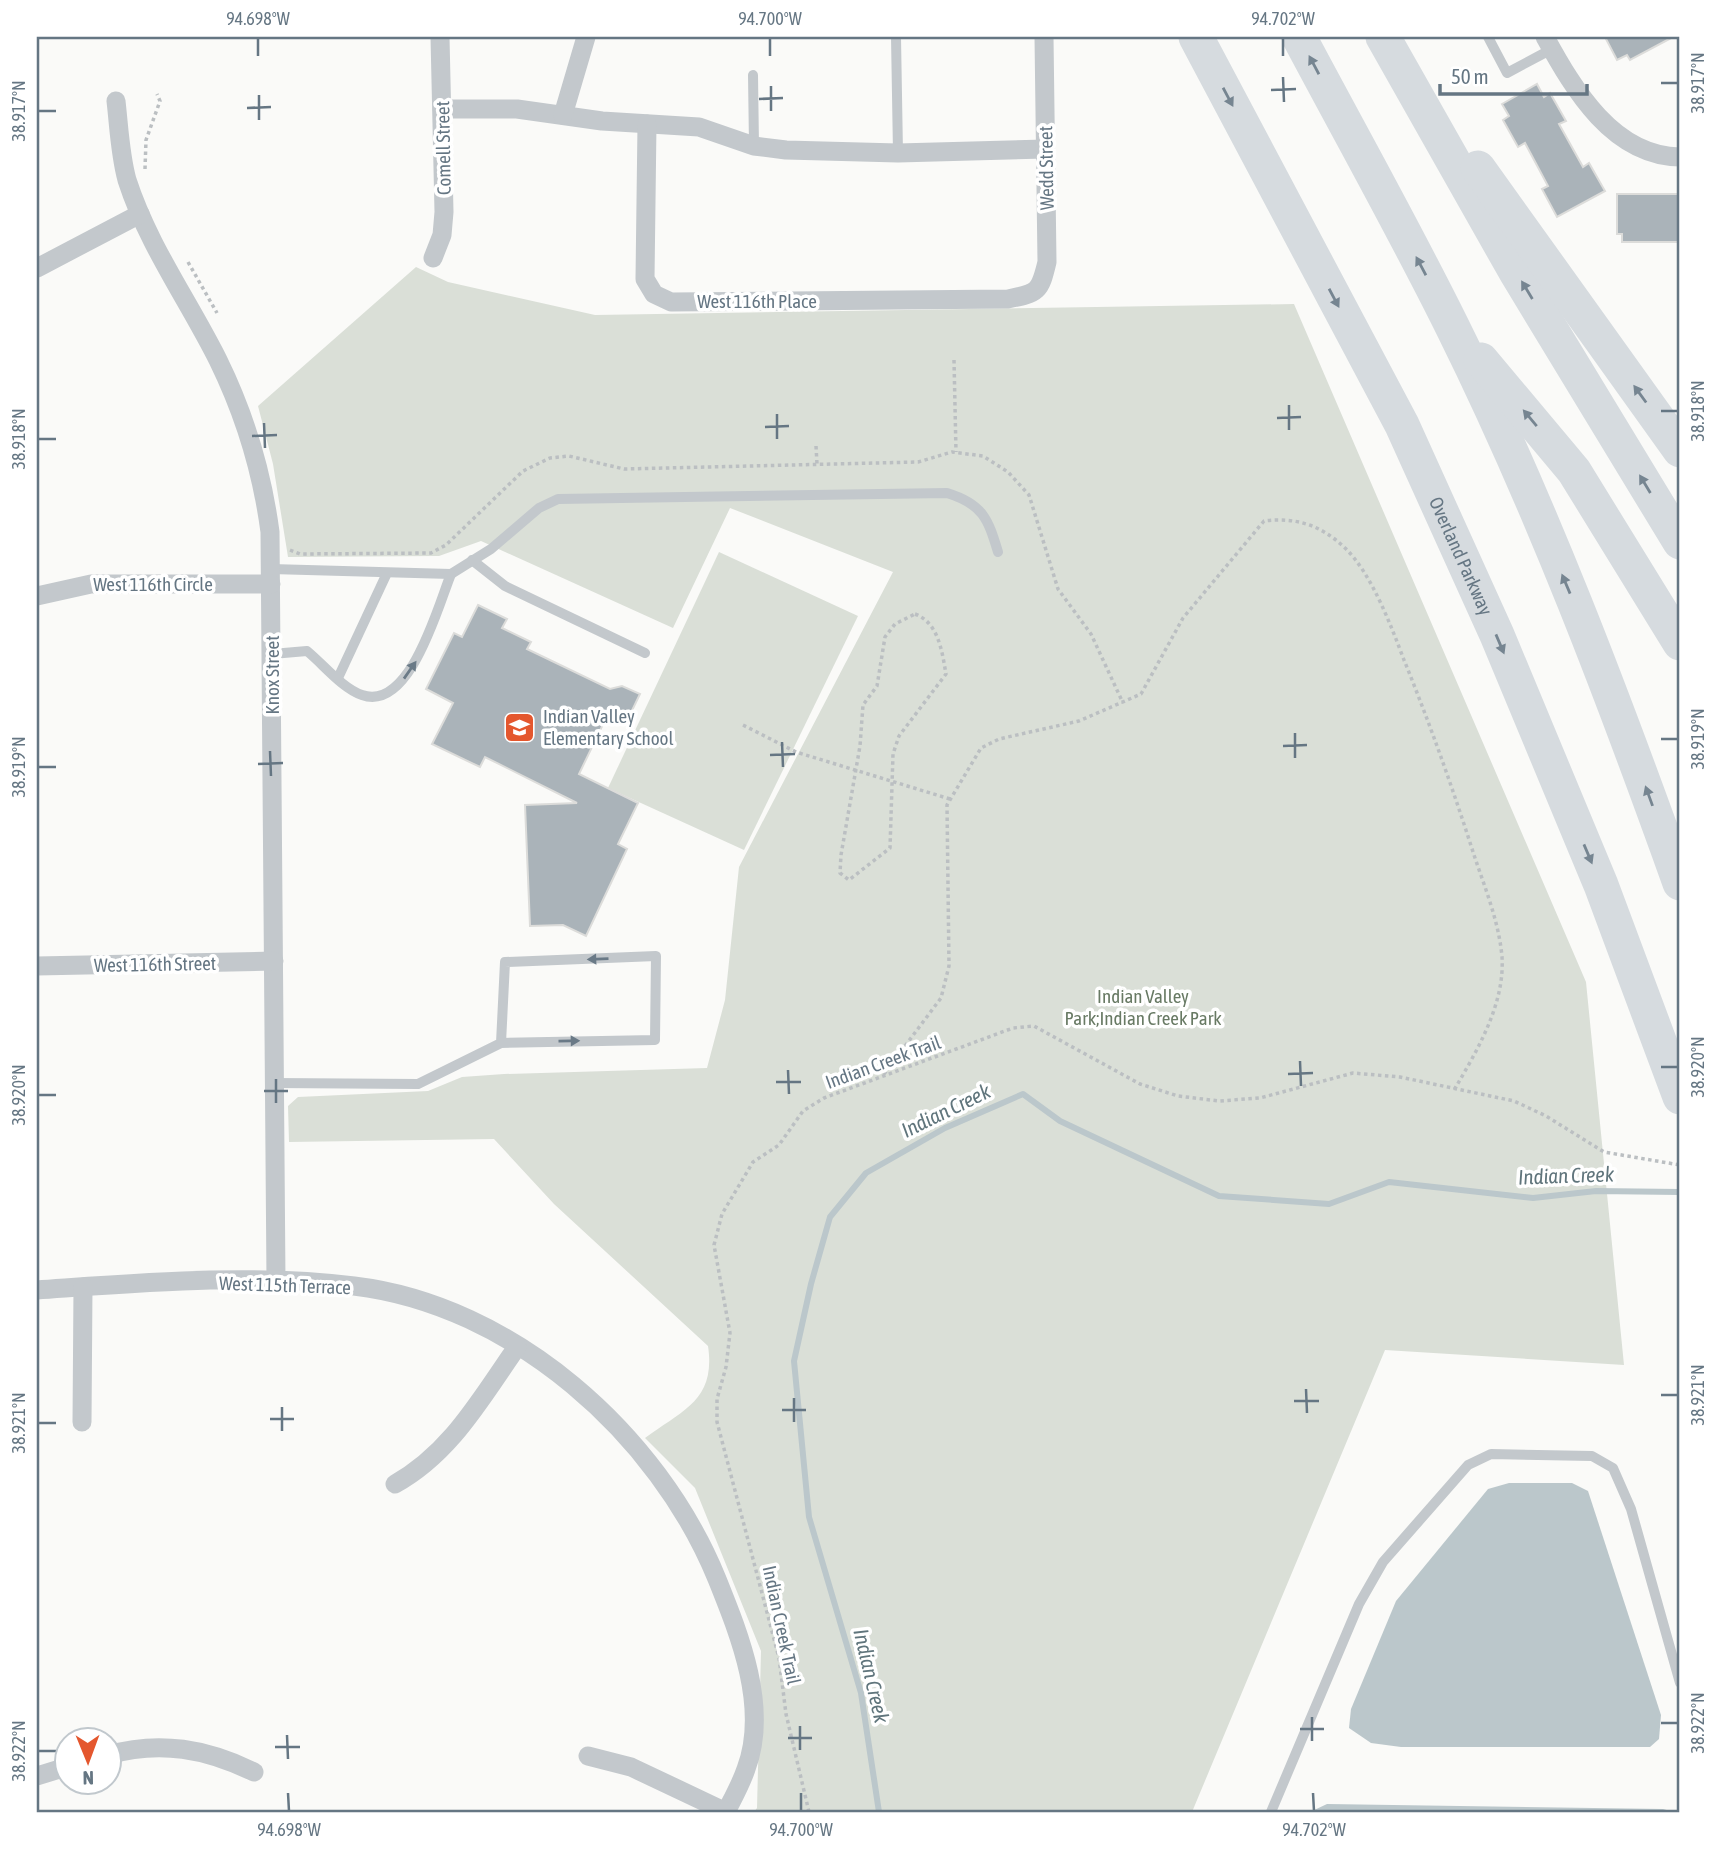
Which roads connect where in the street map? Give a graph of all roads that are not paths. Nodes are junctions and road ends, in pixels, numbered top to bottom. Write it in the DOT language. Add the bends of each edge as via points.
graph roads {
  1 [pos="440,37"];
  2 [pos="586,37"];
  3 [pos="896,37"];
  4 [pos="1044,37"];
  5 [pos="1196,37"];
  6 [pos="1299,37"];
  7 [pos="1384,37"];
  8 [pos="1488,37"];
  9 [pos="1548,43"];
  10 [pos="753,75"];
  11 [pos="116,101"];
  12 [pos="442,108"];
  13 [pos="563,115"];
  14 [pos="647,124"];
  15 [pos="754,146"];
  16 [pos="1045,149"];
  17 [pos="898,153"];
  18 [pos="1680,157"];
  19 [pos="140,214"];
  20 [pos="433,258"];
  21 [pos="37,268"];
  22 [pos="1032,294"];
  23 [pos="1453,327"];
  24 [pos="1680,450"];
  25 [pos="1680,542"];
  26 [pos="998,552"];
  27 [pos="472,560"];
  28 [pos="271,568"];
  29 [pos="387,573"];
  30 [pos="451,574"];
  31 [pos="37,596"];
  32 [pos="1680,643"];
  33 [pos="645,653"];
  34 [pos="272,654"];
  35 [pos="338,678"];
  36 [pos="1680,883"];
  37 [pos="274,961"];
  38 [pos="37,966"];
  39 [pos="501,1043"];
  40 [pos="274,1083"];
  41 [pos="1680,1097"];
  42 [pos="276,1282"];
  43 [pos="83,1287"];
  44 [pos="37,1290"];
  45 [pos="517,1347"];
  46 [pos="82,1422"];
  47 [pos="395,1484"];
  48 [pos="1680,1683"];
  49 [pos="122,1752"];
  50 [pos="589,1756"];
  51 [pos="254,1772"];
  52 [pos="726,1812"];
  53 [pos="1271,1812"];
  1 -- 12 [label="street, Comell Street"];
  2 -- 13 [label="street"];
  3 -- 17 [label="lane"];
  4 -- 16 [label="street, Wedd Street"];
  5 -- 41 [label="highway, Overland Parkway, one-way" via="1402,425 1601,885"];
  23 -- 6 [label="highway, one-way"];
  24 -- 7 [label="highway, one-way"];
  25 -- 7 [label="highway, one-way" via="1503,249"];
  8 -- 9 [label="lane" via="1507,73"];
  9 -- 18 [label="street" via="1570,82 1619,138 1666,157"];
  10 -- 15 [label="lane"];
  11 -- 19 [label="street, Knox Street" via="127,178"];
  12 -- 13 [label="street"];
  12 -- 20 [label="street, Comell Street" via="444,212"];
  13 -- 14 [label="street"];
  14 -- 15 [label="street" via="699,127"];
  14 -- 22 [label="street, West 116th Place" via="645,279 654,294 671,302 1008,299"];
  15 -- 17 [label="street"];
  16 -- 17 [label="street"];
  16 -- 22 [label="street, Wedd Street" via="1047,262 1041,286"];
  19 -- 21 [label="street"];
  19 -- 28 [label="street, Knox Street" via="243,414 258,466"];
  32 -- 23 [label="highway, one-way" via="1574,471"];
  36 -- 23 [label="highway, one-way" via="1605,676"];
  26 -- 27 [label="lane" via="987,518 968,499 947,493 558,499 538,508"];
  27 -- 30 [label="lane"];
  27 -- 33 [label="lane" via="505,586"];
  28 -- 29 [label="lane"];
  28 -- 31 [label="street, West 116th Circle" via="91,584"];
  28 -- 34 [label="street, Knox Street"];
  29 -- 30 [label="lane"];
  29 -- 35 [label="lane"];
  35 -- 30 [label="lane, one-way" via="344,686 373,698 394,691 415,663"];
  34 -- 35 [label="lane" via="307,652"];
  34 -- 37 [label="street, Knox Street"];
  37 -- 38 [label="street, West 116th Street"];
  37 -- 40 [label="street, Knox Street"];
  39 -- 39 [label="lane, one-way" via="655,1040 656,956 505,962"];
  39 -- 40 [label="lane" via="418,1084"];
  40 -- 42 [label="street, Knox Street"];
  42 -- 43 [label="street, West 115th Terrace"];
  42 -- 45 [label="street, West 115th Terrace" via="357,1286 399,1294 475,1321"];
  43 -- 44 [label="street, West 115th Terrace"];
  43 -- 46 [label="street"];
  45 -- 47 [label="street" via="452,1439 417,1472"];
  45 -- 52 [label="street, West 115th Terrace" via="574,1385 646,1458 680,1505 721,1589 749,1674 754,1714 747,1768"];
  48 -- 53 [label="lane" via="1631,1509 1612,1468 1592,1456 1490,1454 1468,1465 1383,1562 1359,1604"];
  49 -- 51 [label="street" via="191,1749 226,1758"];
  50 -- 52 [label="street" via="631,1767"];
}
